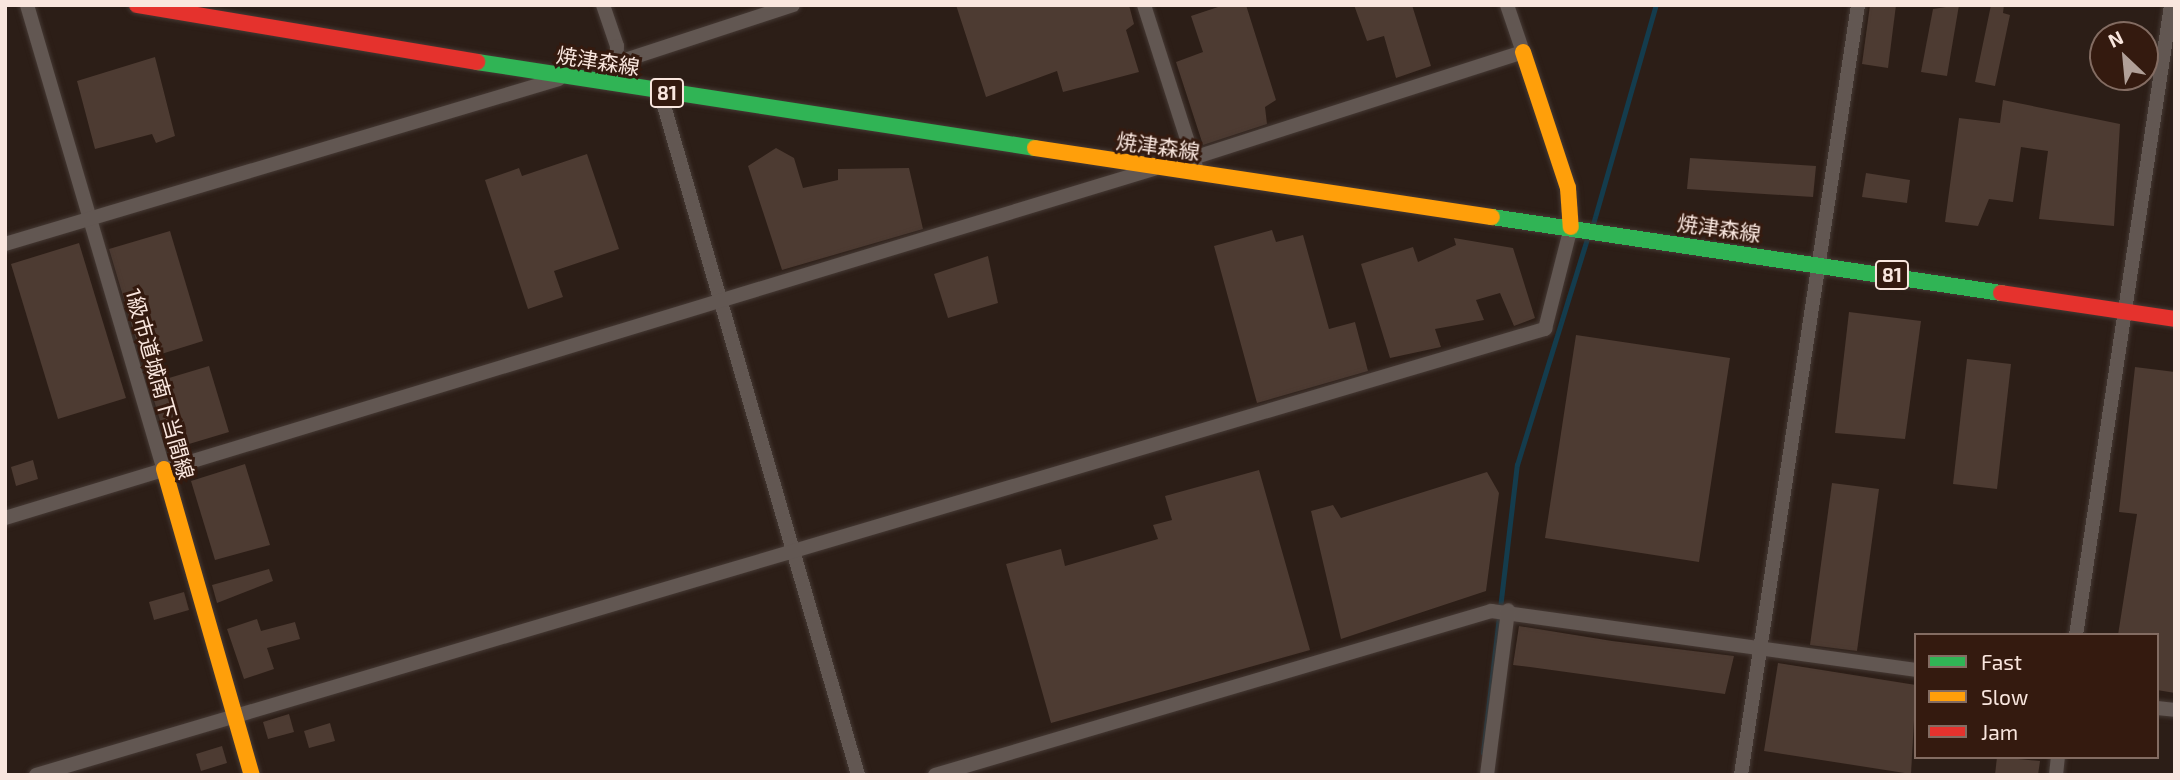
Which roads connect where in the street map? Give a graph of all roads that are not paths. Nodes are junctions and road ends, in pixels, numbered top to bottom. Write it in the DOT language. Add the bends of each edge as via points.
graph roads {
  1 [pos="27,5"];
  2 [pos="137,5"];
  3 [pos="603,5"];
  4 [pos="793,5"];
  5 [pos="1144,5"];
  6 [pos="1507,5"];
  7 [pos="1858,5"];
  8 [pos="2171,5"];
  9 [pos="1524,52"];
  10 [pos="616,63"];
  11 [pos="564,77"];
  12 [pos="615,85"];
  13 [pos="660,92"];
  14 [pos="1196,165"];
  15 [pos="1158,168"];
  16 [pos="90,220"];
  17 [pos="1571,227"];
  18 [pos="5,244"];
  19 [pos="1819,264"];
  20 [pos="716,301"];
  21 [pos="2124,312"];
  22 [pos="2175,319"];
  23 [pos="164,469"];
  24 [pos="5,518"];
  25 [pos="792,547"];
  26 [pos="1508,610"];
  27 [pos="2076,633"];
  28 [pos="1759,645"];
  29 [pos="1914,670"];
  30 [pos="236,718"];
  31 [pos="36,775"];
  32 [pos="253,775"];
  33 [pos="858,775"];
  34 [pos="935,775"];
  35 [pos="1487,775"];
  36 [pos="1741,775"];
  1 -- 16 [label="street, 1級市道城南下当間線"];
  2 -- 11 [label="main road, 焼津森線 / 81"];
  3 -- 10 [label="street" via="617,46"];
  4 -- 10 [label="street"];
  5 -- 14 [label="street"];
  6 -- 9 [label="street"];
  7 -- 19 [label="street"];
  8 -- 21 [label="street"];
  9 -- 14 [label="street"];
  9 -- 17 [label="main road" via="1568,188"];
  10 -- 12 [label="street"];
  11 -- 12 [label="main road, 焼津森線 / 81"];
  11 -- 16 [label="street"];
  12 -- 13 [label="main road, 焼津森線 / 81"];
  13 -- 15 [label="main road, 焼津森線 / 81"];
  13 -- 20 [label="street"];
  14 -- 15 [label="main road, 焼津森線 / 81"];
  14 -- 17 [label="main road, 焼津森線 / 81"];
  15 -- 20 [label="street"];
  16 -- 18 [label="street"];
  16 -- 23 [label="street, 1級市道城南下当間線"];
  17 -- 19 [label="main road, 焼津森線 / 81"];
  17 -- 25 [label="street" via="1545,329"];
  19 -- 21 [label="main road, 焼津森線 / 81"];
  19 -- 28 [label="street"];
  20 -- 23 [label="street"];
  20 -- 25 [label="street"];
  21 -- 22 [label="main road, 焼津森線 / 81"];
  21 -- 27 [label="street"];
  23 -- 24 [label="street"];
  23 -- 30 [label="main road, 1級市道城南下当間線"];
  25 -- 30 [label="street"];
  25 -- 33 [label="street"];
  26 -- 28 [label="street"];
  26 -- 34 [label="street" via="1491,611"];
  26 -- 35 [label="street"];
  28 -- 29 [label="street"];
  28 -- 36 [label="street"];
  30 -- 31 [label="street"];
  30 -- 32 [label="main road, 1級市道城南下当間線"];
}
